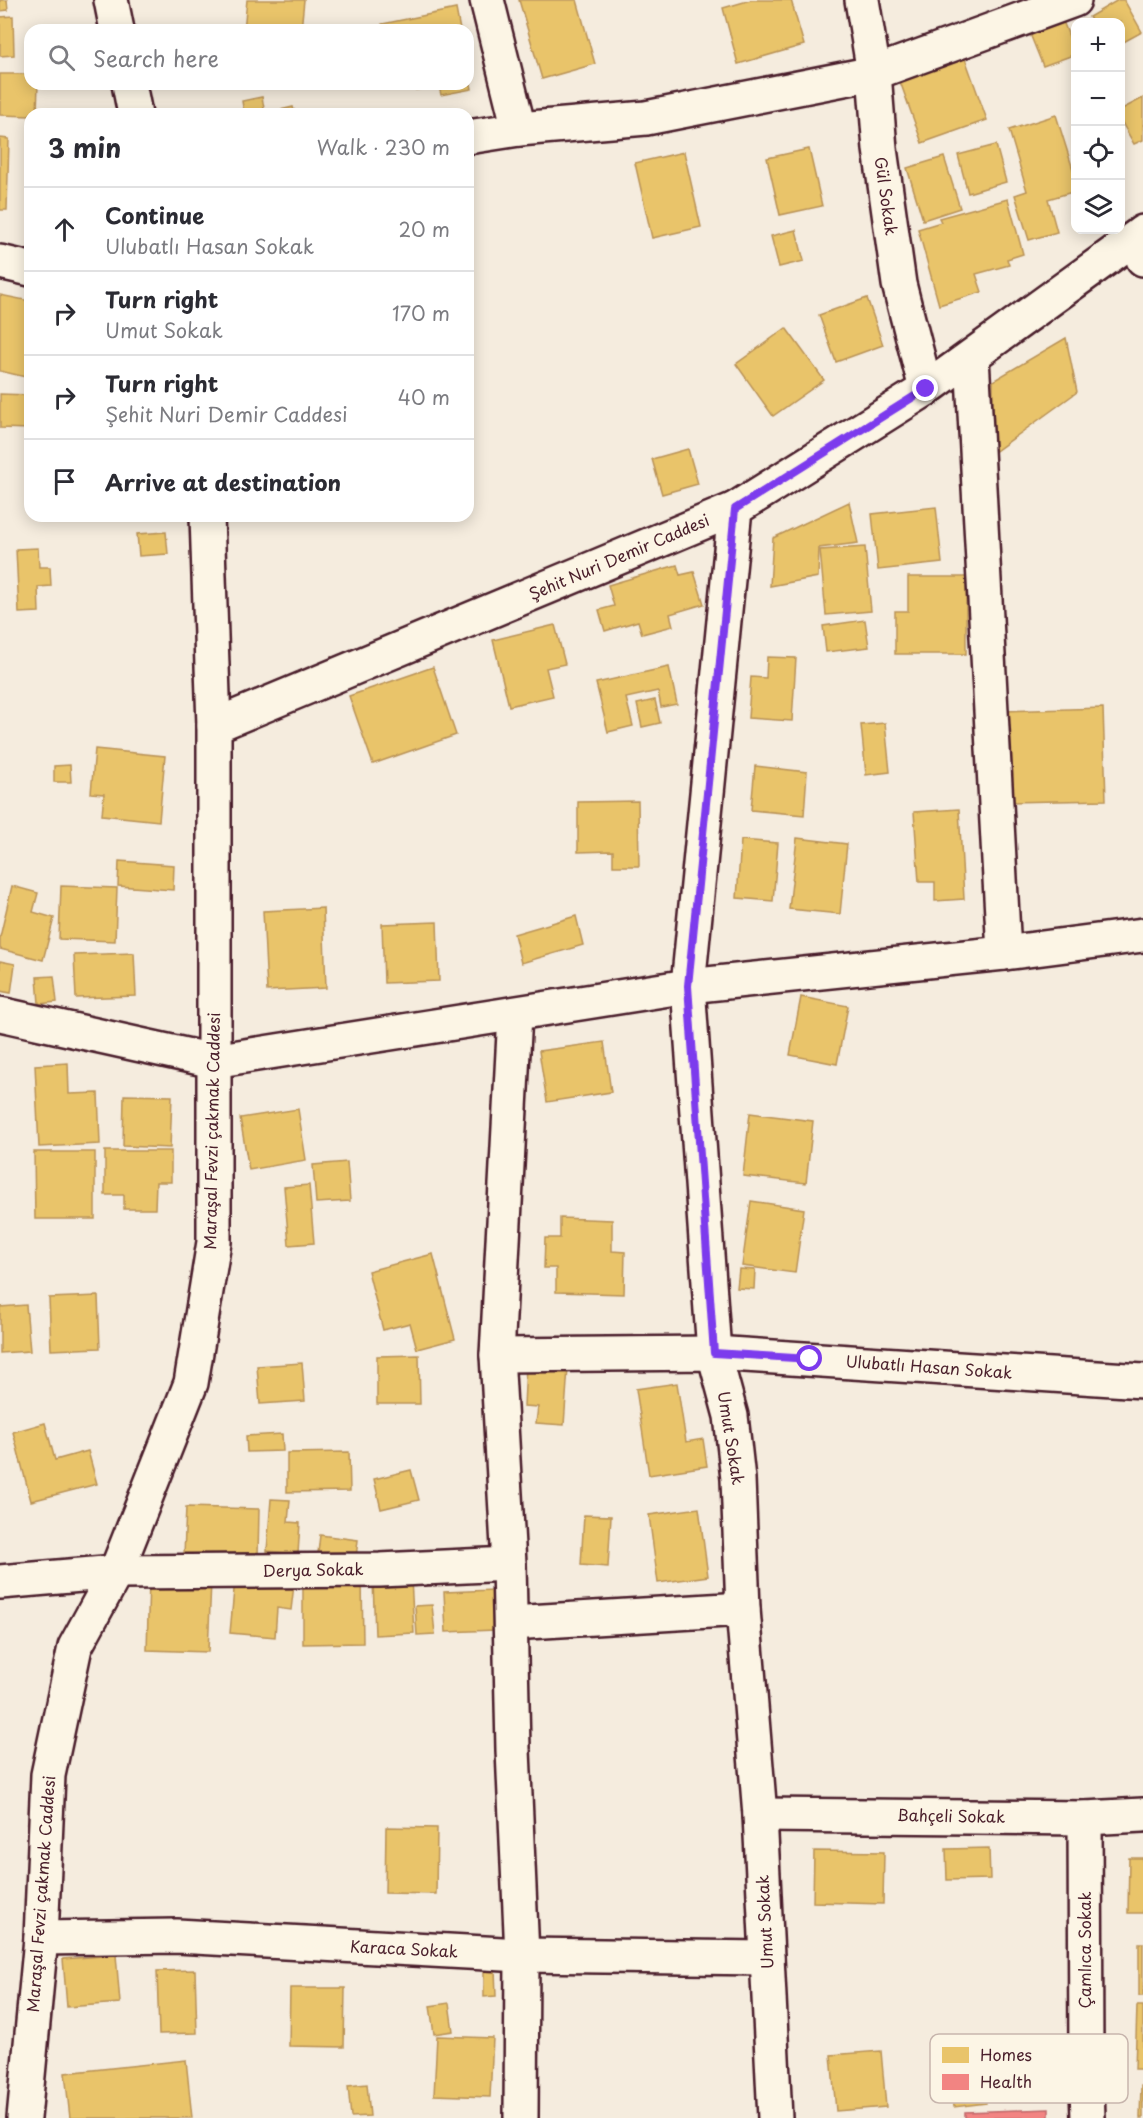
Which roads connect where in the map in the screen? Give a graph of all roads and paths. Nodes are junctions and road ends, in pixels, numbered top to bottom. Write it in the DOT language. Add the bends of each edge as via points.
graph roads {
  1 [pos="111,0"];
  2 [pos="487,0"];
  3 [pos="862,0"];
  4 [pos="1074,0"];
  5 [pos="116,24"];
  6 [pos="874,73"];
  7 [pos="130,90"];
  8 [pos="134,108"];
  9 [pos="519,129"];
  10 [pos="474,136"];
  11 [pos="1142,241"];
  12 [pos="0,262"];
  13 [pos="24,268"];
  14 [pos="972,357"];
  15 [pos="926,389"];
  16 [pos="735,509"];
  17 [pos="207,522"];
  18 [pos="214,726"];
  19 [pos="1143,934"];
  20 [pos="1004,953"];
  21 [pos="688,986"];
  22 [pos="0,1014"];
  23 [pos="515,1014"];
  24 [pos="213,1061"];
  25 [pos="714,1353"];
  26 [pos="497,1355"];
  27 [pos="1143,1381"];
  28 [pos="509,1564"];
  29 [pos="116,1572"];
  30 [pos="0,1582"];
  31 [pos="743,1609"];
  32 [pos="511,1623"];
  33 [pos="759,1815"];
  34 [pos="1143,1815"];
  35 [pos="1085,1818"];
  36 [pos="41,1938"];
  37 [pos="522,1955"];
  38 [pos="767,1958"];
  39 [pos="1086,2034"];
  40 [pos="1088,2103"];
  41 [pos="24,2118"];
  42 [pos="521,2118"];
  43 [pos="775,2118"];
  44 [pos="1088,2118"];
  1 -- 5 [label="street"];
  2 -- 9 [label="street"];
  3 -- 6 [label="street, Gül Sokak"];
  4 -- 6 [label="street"];
  6 -- 9 [label="street" via="646,118"];
  6 -- 15 [label="street, Gül Sokak" via="898,284"];
  7 -- 8 [label="street"];
  9 -- 10 [label="street"];
  11 -- 14 [label="street, Şehit Nuri Demir Caddesi"];
  12 -- 13 [label="street"];
  14 -- 15 [label="street, Şehit Nuri Demir Caddesi"];
  14 -- 20 [label="street"];
  15 -- 16 [label="street, Şehit Nuri Demir Caddesi"];
  16 -- 18 [label="street, Şehit Nuri Demir Caddesi"];
  16 -- 21 [label="street, Umut Sokak"];
  17 -- 18 [label="street, Maraşal Fevzi çakmak Caddesi"];
  18 -- 24 [label="street, Maraşal Fevzi çakmak Caddesi"];
  19 -- 20 [label="street"];
  20 -- 21 [label="street"];
  21 -- 23 [label="street"];
  21 -- 25 [label="street, Umut Sokak"];
  22 -- 24 [label="street"];
  23 -- 24 [label="street"];
  23 -- 26 [label="street"];
  24 -- 29 [label="street, Maraşal Fevzi çakmak Caddesi" via="214,1242 190,1383"];
  25 -- 26 [label="street, Ulubatlı Hasan Sokak"];
  25 -- 27 [label="street, Ulubatlı Hasan Sokak"];
  25 -- 31 [label="street, Umut Sokak" via="731,1416 738,1479"];
  26 -- 28 [label="street"];
  28 -- 29 [label="street, Derya Sokak" via="380,1570"];
  28 -- 32 [label="street"];
  29 -- 30 [label="street, Derya Sokak"];
  29 -- 36 [label="street, Maraşal Fevzi çakmak Caddesi" via="75,1647 48,1775"];
  31 -- 32 [label="street"];
  31 -- 33 [label="street, Umut Sokak"];
  32 -- 37 [label="street"];
  33 -- 35 [label="street, Bahçeli Sokak"];
  33 -- 38 [label="street, Umut Sokak"];
  34 -- 35 [label="street, Bahçeli Sokak"];
  35 -- 39 [label="street, Çamlıca Sokak"];
  36 -- 37 [label="street, Karaca Sokak" via="177,1936"];
  36 -- 41 [label="street, Maraşal Fevzi çakmak Caddesi"];
  37 -- 38 [label="street, Karaca Sokak"];
  37 -- 42 [label="street"];
  38 -- 43 [label="street, Umut Sokak"];
  40 -- 44 [label="street, Çamlıca Sokak"];
}
